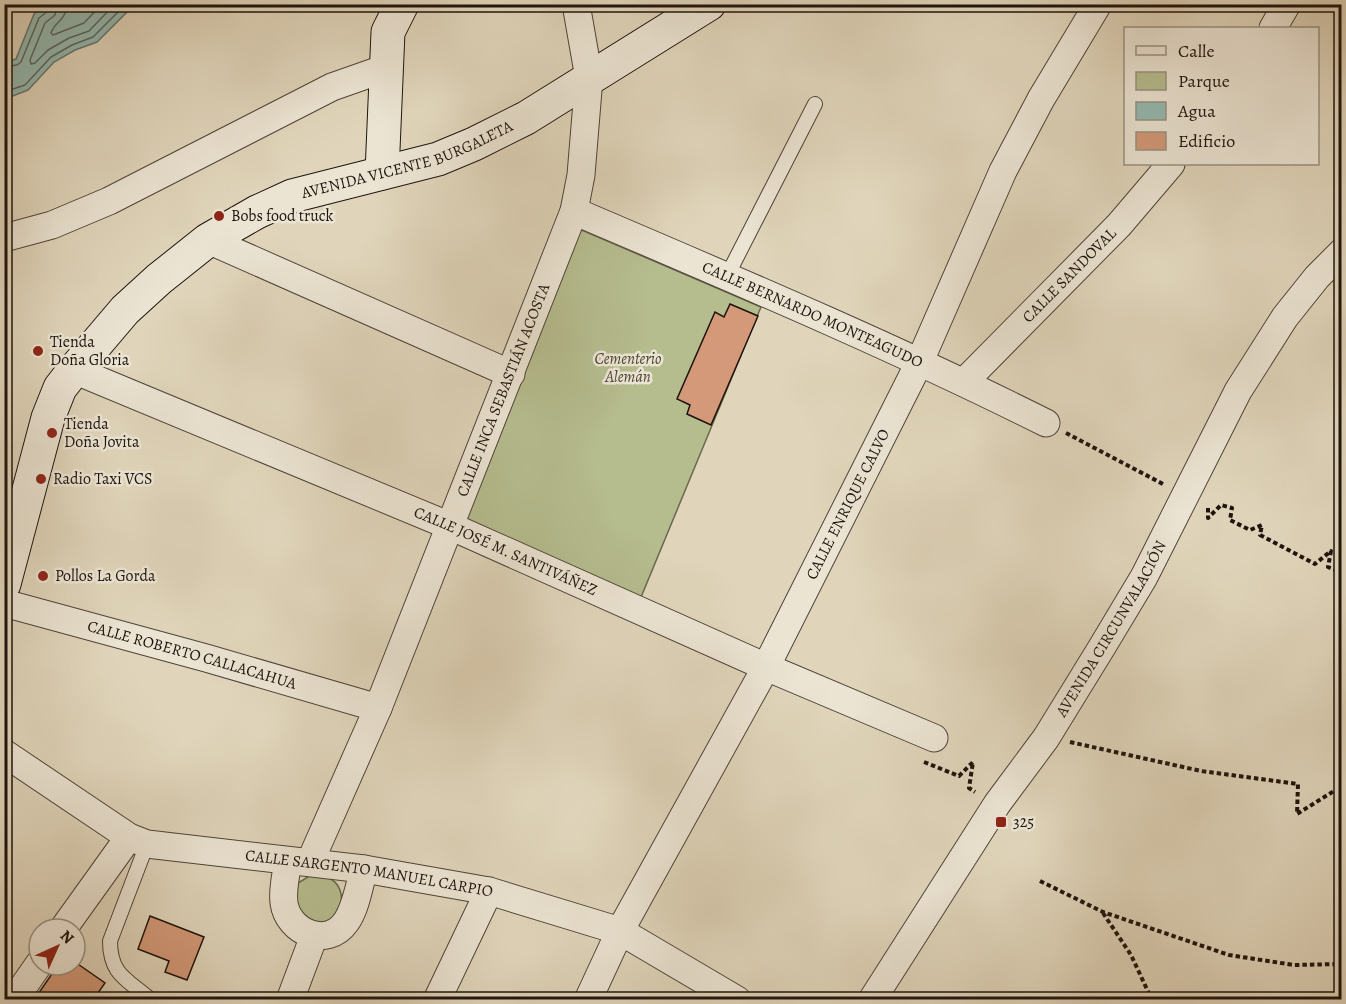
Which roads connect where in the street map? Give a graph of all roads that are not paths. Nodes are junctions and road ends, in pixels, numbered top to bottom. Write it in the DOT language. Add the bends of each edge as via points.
graph roads {
  1 [pos="402,4"];
  2 [pos="576,4"];
  3 [pos="709,4"];
  4 [pos="1098,4"];
  5 [pos="1287,4"];
  6 [pos="1274,27"];
  7 [pos="386,68"];
  8 [pos="589,78"];
  9 [pos="815,104"];
  10 [pos="1170,165"];
  11 [pos="382,173"];
  12 [pos="574,212"];
  13 [pos="4,238"];
  14 [pos="208,240"];
  15 [pos="1341,252"];
  16 [pos="727,276"];
  17 [pos="920,361"];
  18 [pos="74,370"];
  19 [pos="511,374"];
  20 [pos="964,382"];
  21 [pos="1047,423"];
  22 [pos="450,526"];
  23 [pos="4,584"];
  24 [pos="4,603"];
  25 [pos="766,667"];
  26 [pos="378,708"];
  27 [pos="934,738"];
  28 [pos="4,753"];
  29 [pos="138,840"];
  30 [pos="299,862"];
  31 [pos="364,869"];
  32 [pos="489,891"];
  33 [pos="73,917"];
  34 [pos="620,931"];
  35 [pos="314,936"];
  36 [pos="30,977"];
  37 [pos="14,999"];
  38 [pos="151,999"];
  39 [pos="290,999"];
  40 [pos="437,999"];
  41 [pos="588,999"];
  42 [pos="737,999"];
  43 [pos="872,999"];
  1 -- 7 [label="main road" via="388,32"];
  2 -- 8 [label="street, CALLE INCA SEBASTIÁN ACOSTA"];
  3 -- 8 [label="main road, AVENIDA VICENTE BURGALETA"];
  4 -- 17 [label="street, CALLE ENRIQUE CALVO" via="1003,171"];
  5 -- 6 [label="street"];
  7 -- 11 [label="main road"];
  7 -- 13 [label="street" via="332,87 109,201 52,225"];
  8 -- 11 [label="main road, AVENIDA VICENTE BURGALETA" via="526,118 474,144 438,159"];
  8 -- 12 [label="street, CALLE INCA SEBASTIÁN ACOSTA"];
  9 -- 16 [label="lane"];
  10 -- 20 [label="street, CALLE SANDOVAL" via="1112,233"];
  11 -- 14 [label="main road, AVENIDA VICENTE BURGALETA" via="292,196"];
  12 -- 16 [label="street, CALLE BERNARDO MONTEAGUDO"];
  12 -- 19 [label="street, CALLE INCA SEBASTIÁN ACOSTA"];
  14 -- 18 [label="main road, AVENIDA VICENTE BURGALETA" via="125,310"];
  14 -- 19 [label="street"];
  15 -- 43 [label="street, AVENIDA CIRCUNVALACIÓN" via="1285,317 1238,391 1144,577 1046,738 997,804"];
  16 -- 17 [label="street, CALLE BERNARDO MONTEAGUDO"];
  17 -- 20 [label="street, CALLE BERNARDO MONTEAGUDO"];
  17 -- 25 [label="street, CALLE ENRIQUE CALVO"];
  18 -- 22 [label="street, CALLE JOSÉ M. SANTIVÁÑEZ"];
  18 -- 23 [label="main road, AVENIDA VICENTE BURGALETA" via="60,388 48,418"];
  19 -- 22 [label="street, CALLE INCA SEBASTIÁN ACOSTA"];
  20 -- 21 [label="street, CALLE BERNARDO MONTEAGUDO"];
  22 -- 25 [label="street, CALLE JOSÉ M. SANTIVÁÑEZ"];
  22 -- 26 [label="street, CALLE INCA SEBASTIÁN ACOSTA"];
  24 -- 26 [label="street, CALLE ROBERTO CALLACAHUA"];
  25 -- 27 [label="street, CALLE JOSÉ M. SANTIVÁÑEZ"];
  25 -- 34 [label="street, CALLE ENRIQUE CALVO"];
  26 -- 30 [label="street, CALLE INCA SEBASTIÁN ACOSTA"];
  28 -- 29 [label="street, CALLE SARGENTO MANUEL CARPIO"];
  29 -- 30 [label="street, CALLE SARGENTO MANUEL CARPIO"];
  29 -- 33 [label="street"];
  29 -- 38 [label="lane" via="110,941 110,958 116,969"];
  30 -- 31 [label="street, CALLE SARGENTO MANUEL CARPIO"];
  30 -- 35 [label="street" via="284,903 296,927"];
  31 -- 32 [label="street, CALLE SARGENTO MANUEL CARPIO"];
  31 -- 35 [label="street" via="345,924 327,935"];
  32 -- 34 [label="street, CALLE SARGENTO MANUEL CARPIO"];
  32 -- 40 [label="street"];
  34 -- 41 [label="street, CALLE ENRIQUE CALVO"];
  34 -- 42 [label="street, CALLE SARGENTO MANUEL CARPIO"];
  35 -- 39 [label="street"];
  36 -- 37 [label="street"];
}
